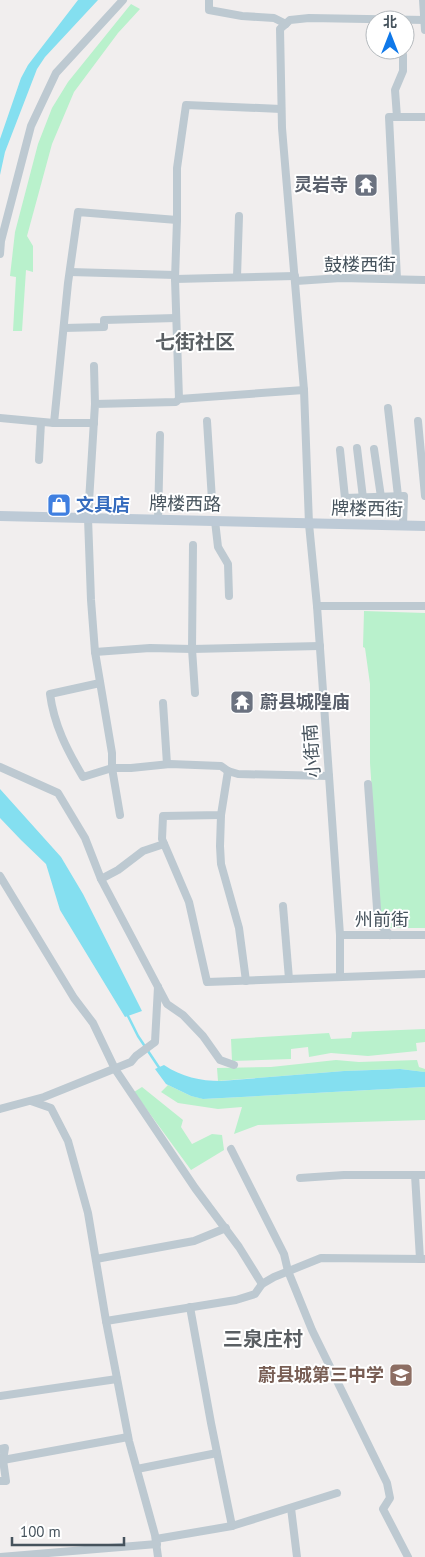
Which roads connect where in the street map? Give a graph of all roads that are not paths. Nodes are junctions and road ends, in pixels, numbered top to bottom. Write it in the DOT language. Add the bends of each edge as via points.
graph roads {
  1 [pos="123,0"];
  2 [pos="209,0"];
  3 [pos="423,0"];
  4 [pos="425,20"];
  5 [pos="286,24"];
  6 [pos="425,30"];
  7 [pos="403,60"];
  8 [pos="281,109"];
  9 [pos="397,117"];
  10 [pos="425,117"];
  11 [pos="239,216"];
  12 [pos="177,220"];
  13 [pos="0,254"];
  14 [pos="70,272"];
  15 [pos="175,277"];
  16 [pos="237,277"];
  17 [pos="295,278"];
  18 [pos="397,279"];
  19 [pos="425,280"];
  20 [pos="176,318"];
  21 [pos="64,328"];
  22 [pos="94,366"];
  23 [pos="304,390"];
  24 [pos="179,400"];
  25 [pos="95,404"];
  26 [pos="388,408"];
  27 [pos="0,418"];
  28 [pos="207,421"];
  29 [pos="418,421"];
  30 [pos="41,422"];
  31 [pos="54,423"];
  32 [pos="94,424"];
  33 [pos="160,435"];
  34 [pos="357,448"];
  35 [pos="374,448"];
  36 [pos="340,450"];
  37 [pos="39,460"];
  38 [pos="398,496"];
  39 [pos="425,496"];
  40 [pos="381,497"];
  41 [pos="363,498"];
  42 [pos="212,500"];
  43 [pos="0,516"];
  44 [pos="88,518"];
  45 [pos="213,518"];
  46 [pos="158,520"];
  47 [pos="309,524"];
  48 [pos="403,525"];
  49 [pos="425,526"];
  50 [pos="193,545"];
  51 [pos="229,596"];
  52 [pos="317,606"];
  53 [pos="425,606"];
  54 [pos="320,646"];
  55 [pos="192,649"];
  56 [pos="96,652"];
  57 [pos="100,683"];
  58 [pos="195,694"];
  59 [pos="163,704"];
  60 [pos="167,764"];
  61 [pos="0,767"];
  62 [pos="112,768"];
  63 [pos="228,771"];
  64 [pos="329,776"];
  65 [pos="368,784"];
  66 [pos="120,815"];
  67 [pos="221,815"];
  68 [pos="164,844"];
  69 [pos="0,876"];
  70 [pos="101,879"];
  71 [pos="283,906"];
  72 [pos="340,935"];
  73 [pos="390,935"];
  74 [pos="425,935"];
  75 [pos="425,974"];
  76 [pos="340,977"];
  77 [pos="289,979"];
  78 [pos="246,981"];
  79 [pos="158,987"];
  80 [pos="234,1064"];
  81 [pos="114,1068"];
  82 [pos="31,1101"];
  83 [pos="0,1109"];
  84 [pos="231,1149"];
  85 [pos="415,1175"];
  86 [pos="425,1175"];
  87 [pos="300,1178"];
  88 [pos="226,1228"];
  89 [pos="96,1259"];
  90 [pos="423,1259"];
  91 [pos="288,1270"];
  92 [pos="262,1284"];
  93 [pos="190,1307"];
  94 [pos="106,1322"];
  95 [pos="117,1379"];
  96 [pos="0,1396"];
  97 [pos="128,1437"];
  98 [pos="0,1449"];
  99 [pos="217,1453"];
  100 [pos="3,1460"];
  101 [pos="137,1469"];
  102 [pos="0,1482"];
  103 [pos="337,1494"];
  104 [pos="291,1508"];
  105 [pos="232,1526"];
  106 [pos="156,1541"];
  107 [pos="0,1556"];
  108 [pos="158,1557"];
  109 [pos="297,1557"];
  110 [pos="408,1557"];
  1 -- 13 [label="street" via="56,73 31,126"];
  2 -- 5 [label="street" via="209,10 274,18"];
  3 -- 4 [label="street"];
  4 -- 5 [label="street" via="309,18 290,20"];
  4 -- 6 [label="street"];
  5 -- 8 [label="street, 小街南" via="280,29"];
  7 -- 9 [label="street" via="403,71 395,90"];
  8 -- 12 [label="street" via="186,105 177,168"];
  8 -- 17 [label="street, 小街南"];
  9 -- 10 [label="street"];
  9 -- 18 [label="street" via="389,117"];
  11 -- 16 [label="street"];
  12 -- 14 [label="street" via="78,212"];
  12 -- 15 [label="street"];
  14 -- 15 [label="street, 鼓楼西街"];
  14 -- 21 [label="street"];
  15 -- 16 [label="street, 鼓楼西街"];
  15 -- 20 [label="street"];
  16 -- 17 [label="street, 鼓楼西街"];
  17 -- 18 [label="street, 鼓楼西街"];
  17 -- 23 [label="street, 小街南"];
  18 -- 19 [label="street, 鼓楼西街"];
  20 -- 21 [label="street" via="104,320 104,327"];
  20 -- 24 [label="street"];
  21 -- 31 [label="street"];
  22 -- 25 [label="street"];
  23 -- 24 [label="street"];
  23 -- 47 [label="street, 小街南"];
  24 -- 25 [label="street"];
  25 -- 32 [label="street"];
  26 -- 38 [label="street"];
  27 -- 30 [label="street"];
  28 -- 42 [label="street"];
  29 -- 39 [label="street"];
  30 -- 31 [label="street"];
  30 -- 37 [label="street"];
  31 -- 32 [label="street"];
  32 -- 44 [label="street"];
  33 -- 46 [label="street"];
  34 -- 41 [label="street"];
  35 -- 40 [label="street"];
  36 -- 41 [label="street" via="345,498"];
  38 -- 40 [label="street"];
  38 -- 48 [label="street" via="404,496"];
  40 -- 41 [label="street"];
  43 -- 44 [label="main road, 牌楼西路"];
  44 -- 46 [label="main road, 牌楼西路"];
  44 -- 56 [label="street"];
  45 -- 46 [label="main road, 牌楼西路"];
  45 -- 47 [label="main road, 牌楼西路"];
  45 -- 51 [label="street" via="218,546 228,564"];
  47 -- 48 [label="main road, 牌楼西街"];
  47 -- 52 [label="street, 小街南"];
  48 -- 49 [label="main road, 牌楼西街"];
  50 -- 55 [label="street"];
  52 -- 53 [label="street"];
  52 -- 54 [label="street, 小街南"];
  54 -- 55 [label="street"];
  54 -- 64 [label="street, 小街南"];
  55 -- 56 [label="street"];
  55 -- 58 [label="street"];
  56 -- 57 [label="street"];
  57 -- 62 [label="street"];
  57 -- 62 [label="street" via="50,694 66,748 83,777"];
  59 -- 60 [label="street"];
  60 -- 62 [label="street"];
  60 -- 63 [label="street" via="221,766"];
  61 -- 70 [label="street" via="58,794 85,838"];
  62 -- 66 [label="street"];
  63 -- 64 [label="street" via="238,774"];
  63 -- 67 [label="street"];
  64 -- 72 [label="street, 小街南"];
  65 -- 73 [label="street" via="378,922"];
  67 -- 68 [label="street" via="163,816"];
  67 -- 78 [label="street" via="221,864 238,928"];
  68 -- 70 [label="street" via="143,851"];
  68 -- 78 [label="street" via="189,902 207,982"];
  69 -- 81 [label="street" via="74,998 93,1023"];
  70 -- 79 [label="street"];
  71 -- 77 [label="street"];
  72 -- 73 [label="street, 州前街"];
  72 -- 76 [label="street, 小街南"];
  73 -- 74 [label="street, 州前街"];
  75 -- 76 [label="street"];
  76 -- 77 [label="street"];
  77 -- 78 [label="street"];
  79 -- 80 [label="street" via="168,1004 196,1029 220,1060"];
  79 -- 81 [label="street" via="156,1042 131,1062"];
  81 -- 82 [label="street"];
  81 -- 88 [label="street"];
  82 -- 83 [label="street"];
  82 -- 89 [label="street" via="51,1108 68,1141 88,1213"];
  84 -- 91 [label="street" via="284,1254"];
  85 -- 86 [label="street"];
  85 -- 87 [label="street"];
  85 -- 90 [label="street"];
  88 -- 89 [label="street" via="194,1241"];
  88 -- 92 [label="street"];
  89 -- 94 [label="street"];
  90 -- 91 [label="street" via="320,1258"];
  91 -- 92 [label="street"];
  91 -- 110 [label="street" via="312,1330 388,1483 390,1498 384,1510"];
  92 -- 93 [label="street" via="255,1294"];
  93 -- 94 [label="street"];
  93 -- 99 [label="street"];
  94 -- 95 [label="street"];
  95 -- 96 [label="street"];
  95 -- 97 [label="street"];
  97 -- 100 [label="street"];
  97 -- 101 [label="street"];
  98 -- 100 [label="street" via="5,1448"];
  99 -- 101 [label="street"];
  99 -- 105 [label="street"];
  100 -- 102 [label="street" via="6,1481"];
  101 -- 106 [label="street"];
  103 -- 104 [label="street"];
  104 -- 105 [label="street"];
  104 -- 109 [label="street"];
  105 -- 106 [label="street"];
  106 -- 107 [label="street"];
  106 -- 108 [label="street"];
}
